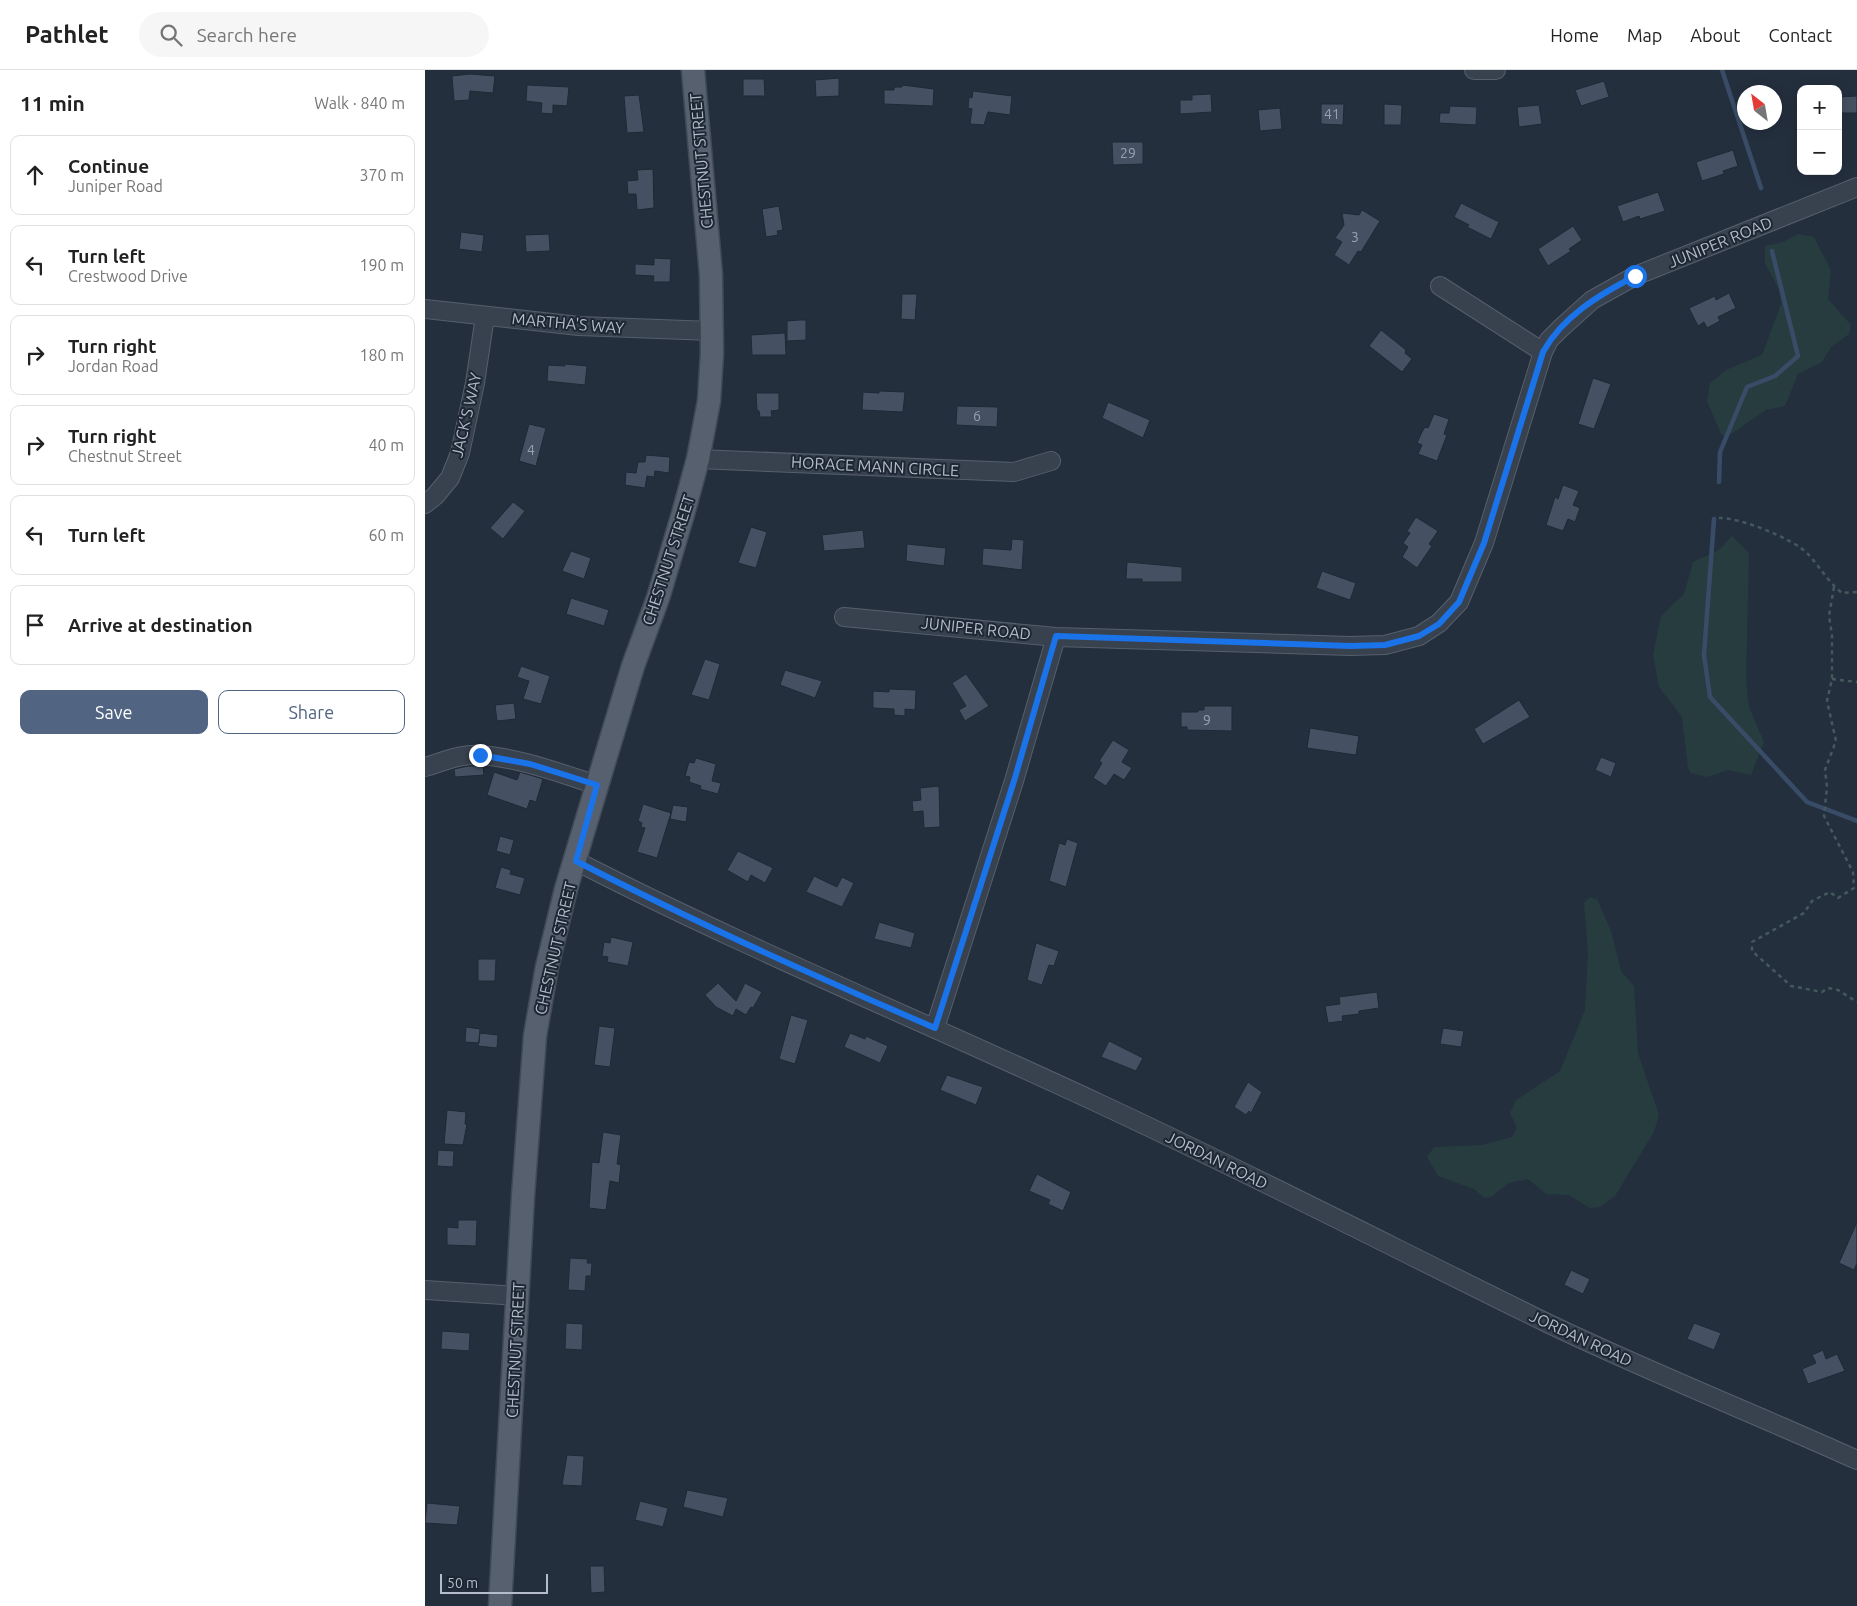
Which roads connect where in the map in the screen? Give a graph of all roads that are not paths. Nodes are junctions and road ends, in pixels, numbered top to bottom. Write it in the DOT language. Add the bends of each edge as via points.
graph roads {
  1 [pos="693,70"];
  2 [pos="1474,70"];
  3 [pos="1496,70"];
  4 [pos="1857,187"];
  5 [pos="1439,286"];
  6 [pos="425,309"];
  7 [pos="485,316"];
  8 [pos="712,331"];
  9 [pos="1543,352"];
  10 [pos="698,459"];
  11 [pos="1051,461"];
  12 [pos="425,504"];
  13 [pos="844,617"];
  14 [pos="1056,636"];
  15 [pos="425,767"];
  16 [pos="597,785"];
  17 [pos="576,861"];
  18 [pos="935,1028"];
  19 [pos="425,1290"];
  20 [pos="517,1296"];
  21 [pos="1857,1460"];
  22 [pos="500,1606"];
  1 -- 8 [label="main road, CHESTNUT STREET" via="711,275"];
  2 -- 3 [label="street"];
  4 -- 9 [label="street, JUNIPER ROAD" via="1635,276 1592,300 1549,340"];
  5 -- 9 [label="street"];
  6 -- 7 [label="street, MARTHA'S WAY"];
  7 -- 8 [label="street, MARTHA'S WAY" via="579,326"];
  7 -- 12 [label="street, JACK'S WAY" via="460,453 450,478"];
  8 -- 10 [label="main road, CHESTNUT STREET" via="709,401"];
  9 -- 14 [label="street, JUNIPER ROAD" via="1486,536 1459,602 1439,624 1419,636 1385,645 1350,646"];
  10 -- 11 [label="street, HORACE MANN CIRCLE" via="1014,472"];
  10 -- 16 [label="main road, CHESTNUT STREET" via="658,598 633,666"];
  13 -- 14 [label="street, JUNIPER ROAD"];
  14 -- 18 [label="street" via="1014,781"];
  15 -- 16 [label="street" via="480,755 530,764"];
  16 -- 17 [label="main road, CHESTNUT STREET"];
  17 -- 18 [label="street, JORDAN ROAD" via="648,898"];
  17 -- 20 [label="main road, CHESTNUT STREET" via="547,967 535,1036"];
  18 -- 21 [label="street, JORDAN ROAD" via="1101,1104 1564,1330"];
  19 -- 20 [label="street"];
  20 -- 22 [label="main road, CHESTNUT STREET"];
}
